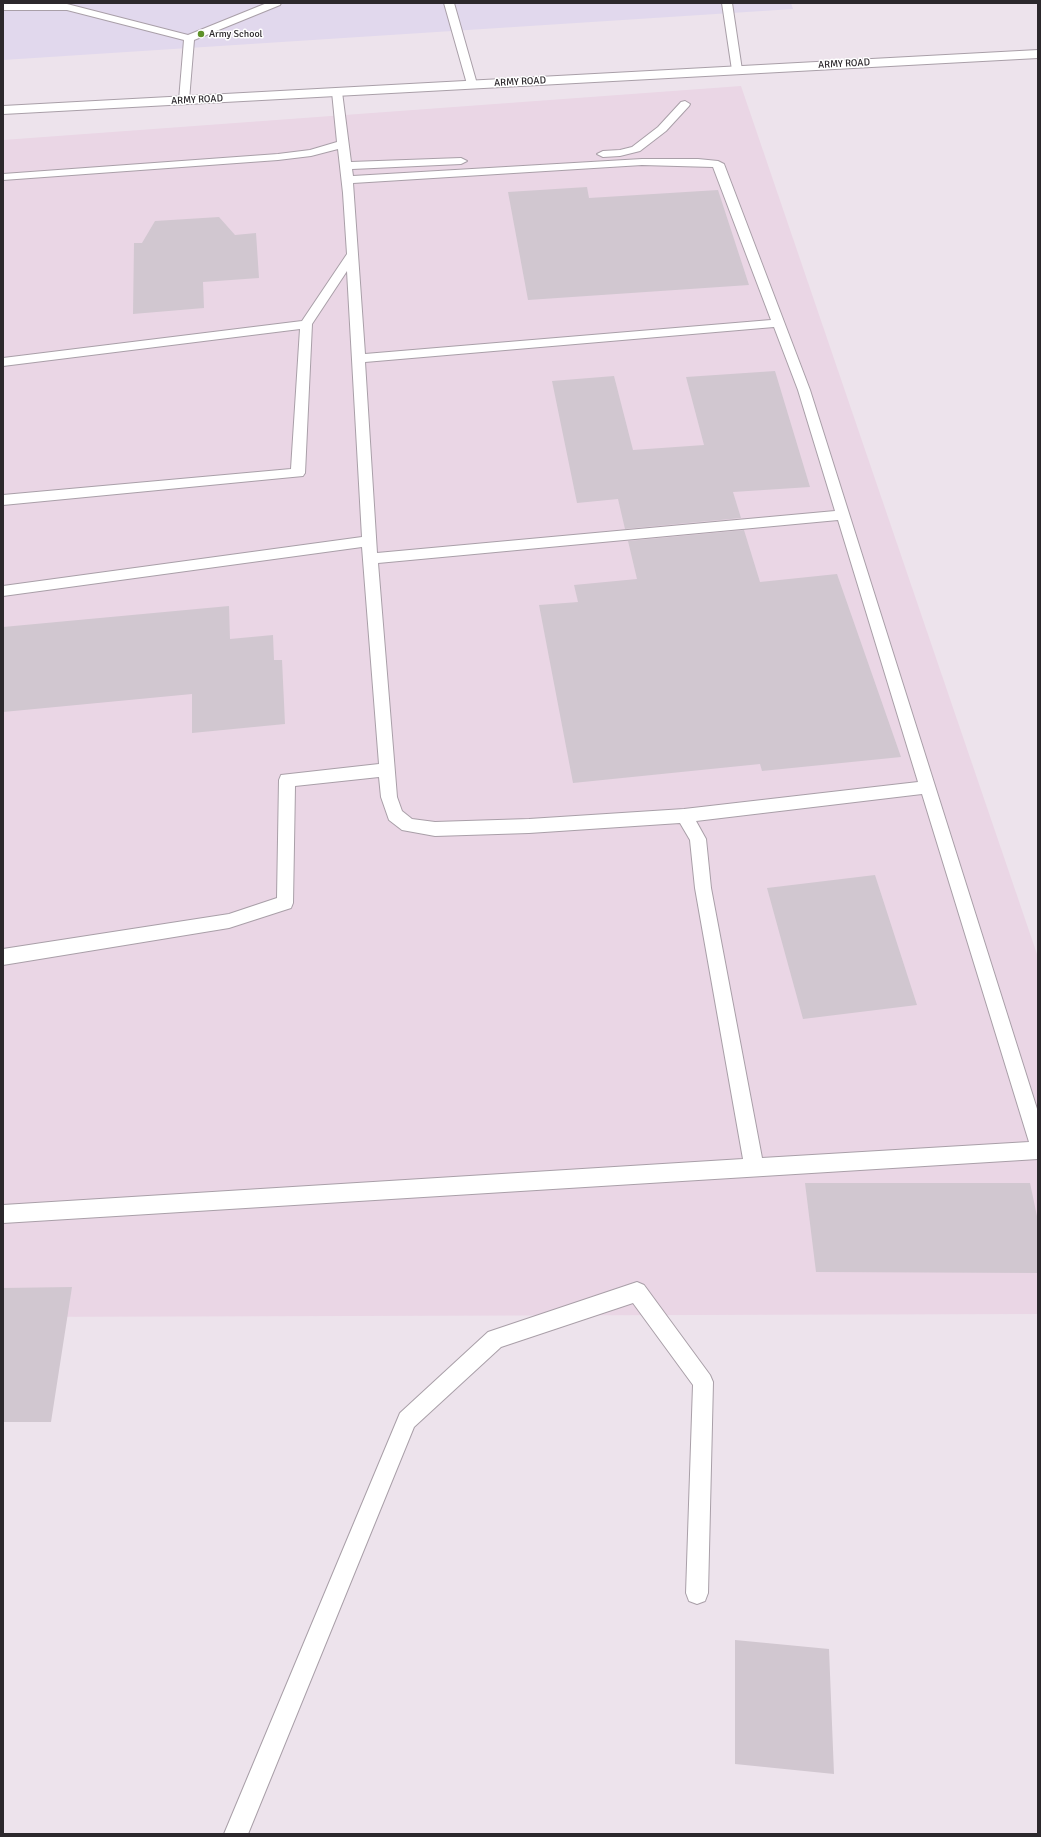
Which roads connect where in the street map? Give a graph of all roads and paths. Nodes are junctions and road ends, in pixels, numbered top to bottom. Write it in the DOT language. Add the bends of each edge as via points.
graph roads {
  1 [pos="276,3"];
  2 [pos="449,3"];
  3 [pos="727,3"];
  4 [pos="3,7"];
  5 [pos="189,38"];
  6 [pos="1038,54"];
  7 [pos="737,70"];
  8 [pos="472,84"];
  9 [pos="337,92"];
  10 [pos="184,100"];
  11 [pos="685,104"];
  12 [pos="3,110"];
  13 [pos="343,144"];
  14 [pos="571,155"];
  15 [pos="470,160"];
  16 [pos="346,173"];
  17 [pos="3,177"];
  18 [pos="352,255"];
  19 [pos="778,323"];
  20 [pos="306,324"];
  21 [pos="358,359"];
  22 [pos="3,362"];
  23 [pos="3,500"];
  24 [pos="843,515"];
  25 [pos="369,541"];
  26 [pos="370,559"];
  27 [pos="3,591"];
  28 [pos="387,770"];
  29 [pos="927,787"];
  30 [pos="684,816"];
  31 [pos="3,957"];
  32 [pos="1038,1142"];
  33 [pos="1038,1150"];
  34 [pos="754,1168"];
  35 [pos="3,1214"];
  36 [pos="697,1593"];
  37 [pos="236,1834"];
  1 -- 5 [label="lane"];
  2 -- 8 [label="lane"];
  3 -- 7 [label="lane"];
  4 -- 5 [label="lane" via="66,7"];
  5 -- 10 [label="lane"];
  6 -- 7 [label="street, ARMY ROAD"];
  7 -- 8 [label="street, ARMY ROAD"];
  8 -- 9 [label="street, ARMY ROAD"];
  9 -- 10 [label="street, ARMY ROAD"];
  9 -- 13 [label="lane"];
  10 -- 12 [label="street, ARMY ROAD"];
  11 -- 14 [label="lane" via="662,129 636,149 620,153"];
  13 -- 16 [label="lane"];
  13 -- 17 [label="lane" via="311,153 278,157"];
  15 -- 16 [label="lane"];
  16 -- 18 [label="lane"];
  16 -- 19 [label="lane" via="642,162 718,164"];
  18 -- 20 [label="lane"];
  18 -- 21 [label="lane"];
  19 -- 21 [label="lane"];
  19 -- 24 [label="lane" via="804,390"];
  20 -- 22 [label="lane"];
  20 -- 23 [label="lane" via="298,473"];
  21 -- 25 [label="lane"];
  24 -- 26 [label="lane"];
  24 -- 29 [label="lane"];
  25 -- 26 [label="lane"];
  25 -- 27 [label="lane"];
  26 -- 28 [label="lane"];
  28 -- 30 [label="lane" via="388,797 395,815 408,825 435,829 529,826"];
  28 -- 31 [label="lane" via="287,780 284,903 228,921"];
  29 -- 30 [label="lane"];
  29 -- 32 [label="lane"];
  30 -- 34 [label="lane" via="698,840 703,888"];
  33 -- 34 [label="lane"];
  34 -- 35 [label="lane"];
  36 -- 37 [label="lane" via="703,1382 637,1292 495,1339 407,1420"];
}
